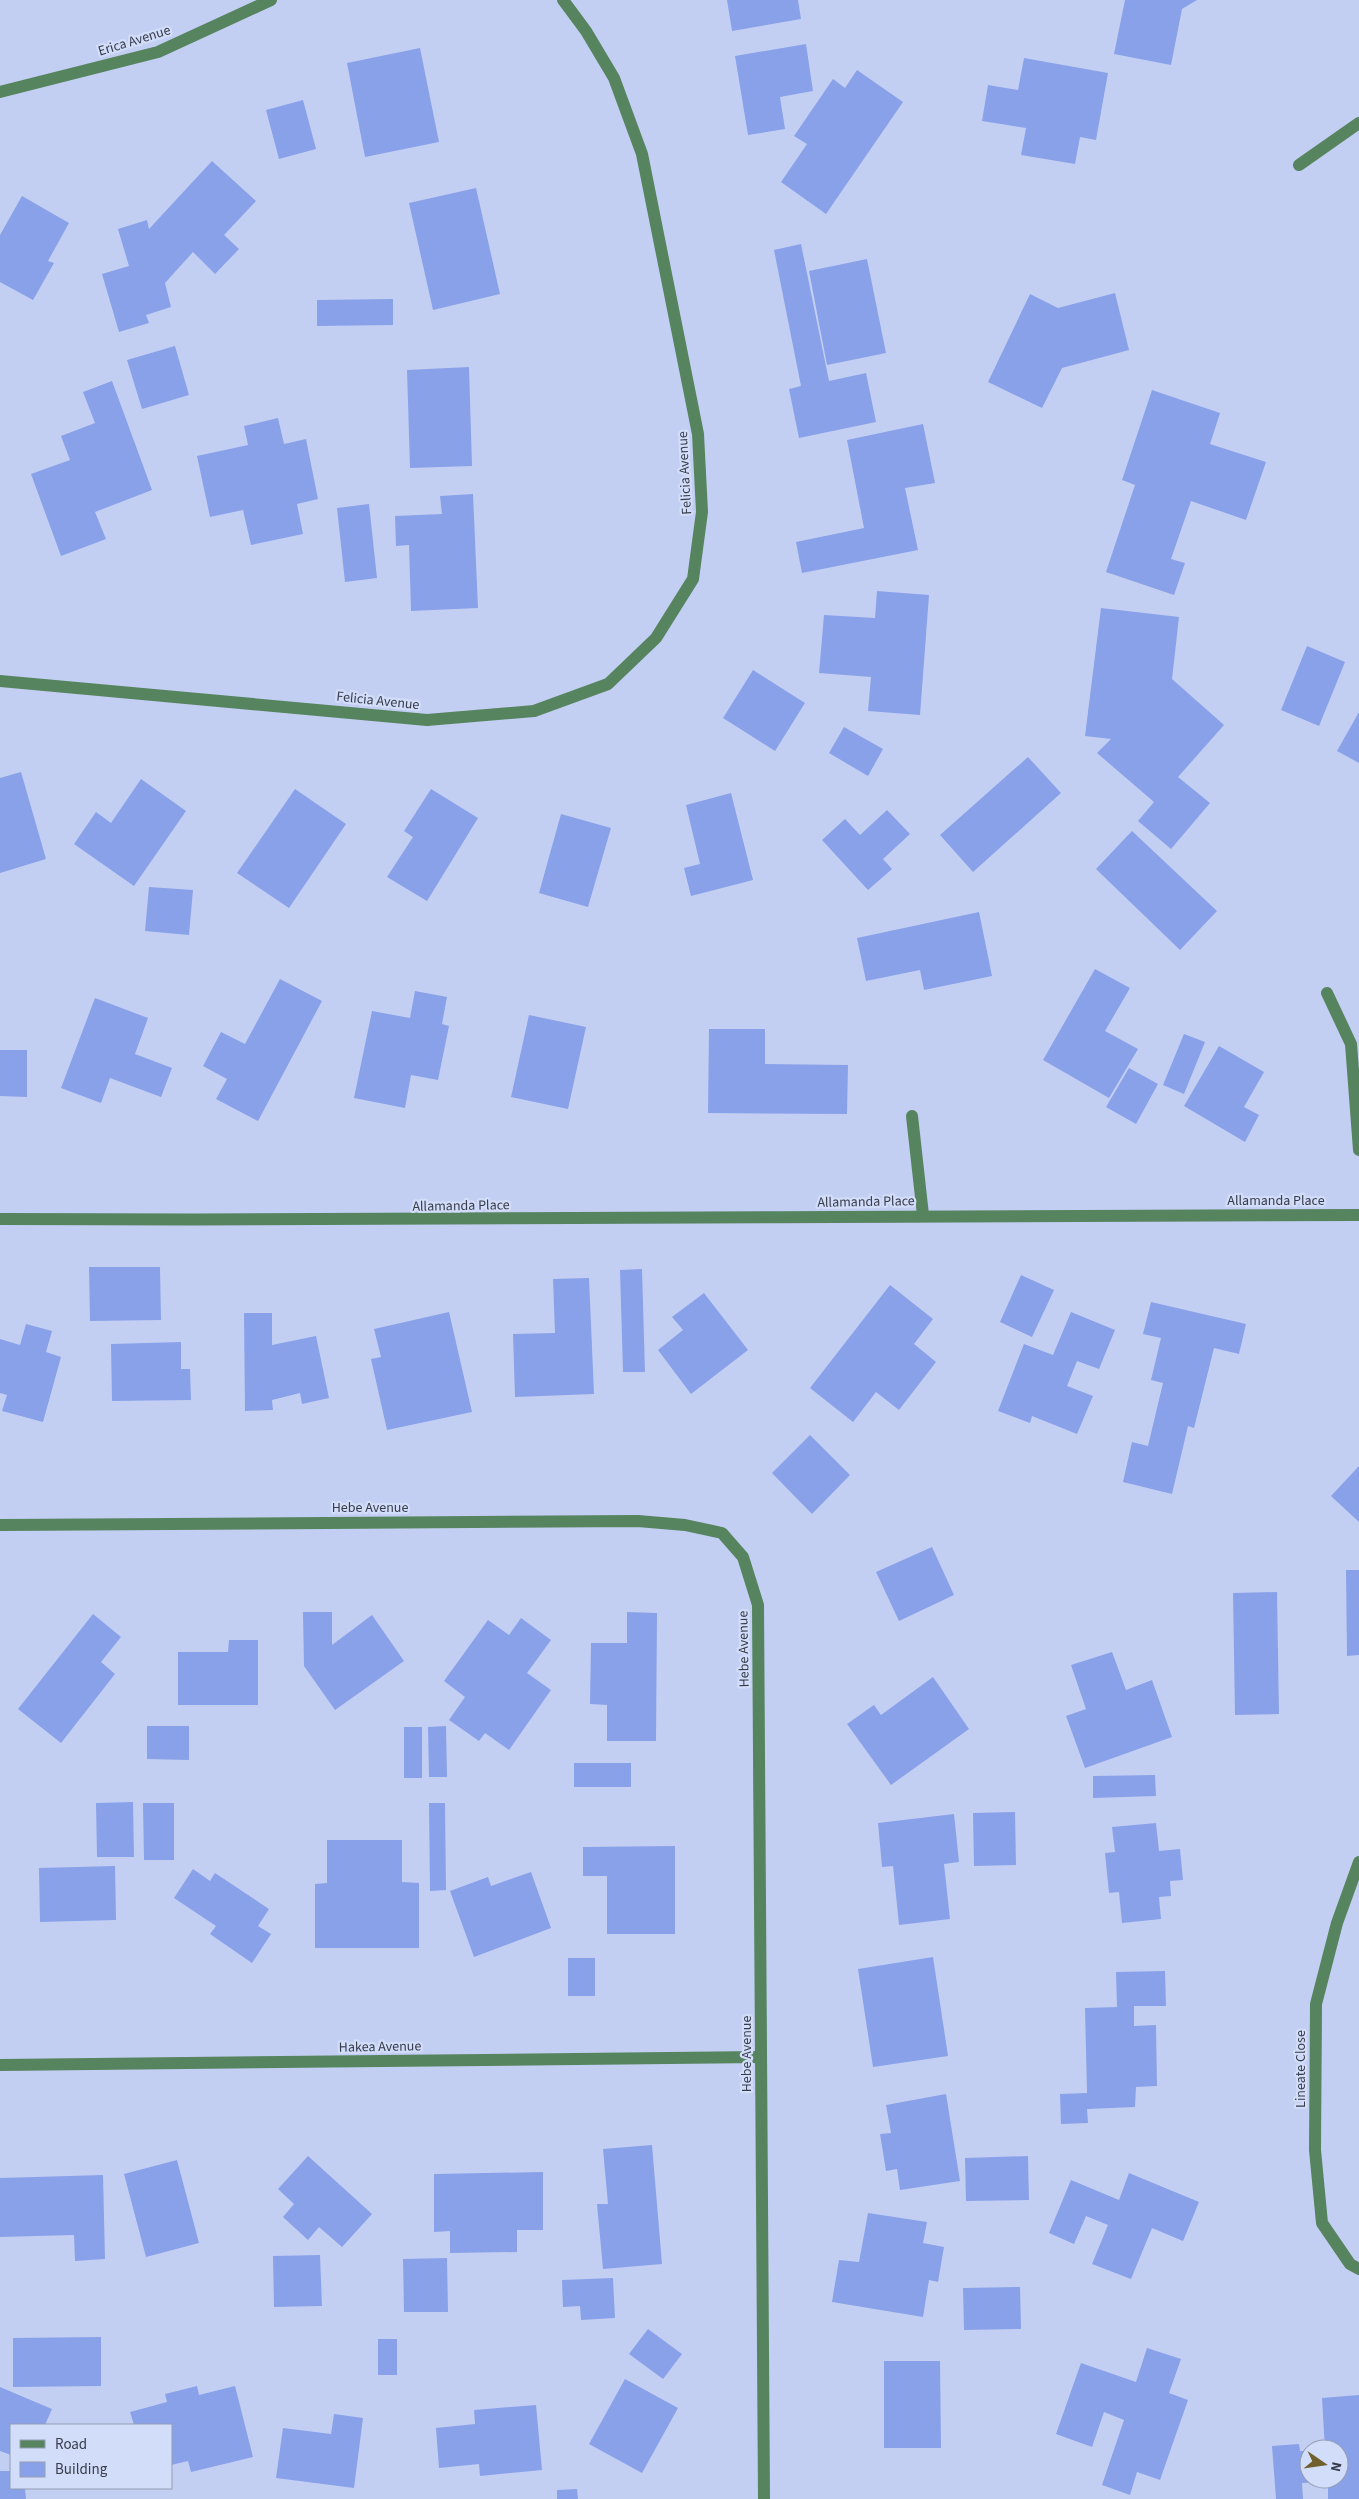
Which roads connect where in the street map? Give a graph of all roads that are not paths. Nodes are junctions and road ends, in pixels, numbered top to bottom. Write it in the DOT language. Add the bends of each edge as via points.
graph roads {
  1 [pos="271,0"];
  2 [pos="563,0"];
  3 [pos="0,92"];
  4 [pos="1359,123"];
  5 [pos="1299,164"];
  6 [pos="0,681"];
  7 [pos="1328,993"];
  8 [pos="912,1116"];
  9 [pos="1359,1150"];
  10 [pos="922,1215"];
  11 [pos="1359,1215"];
  12 [pos="0,1220"];
  13 [pos="0,1525"];
  14 [pos="1359,1862"];
  15 [pos="761,2057"];
  16 [pos="0,2065"];
  17 [pos="1359,2269"];
  18 [pos="764,2499"];
  1 -- 3 [label="street, Erica Avenue" via="158,52"];
  2 -- 6 [label="street, Felicia Avenue" via="614,78 642,154 698,434 702,512 693,580 656,638 608,684 571,698 534,710 427,720"];
  4 -- 5 [label="street"];
  7 -- 9 [label="street" via="1350,1044"];
  8 -- 10 [label="street, Allamanda Place"];
  10 -- 11 [label="street, Allamanda Place"];
  10 -- 12 [label="street, Allamanda Place" via="328,1221"];
  13 -- 15 [label="street, Hebe Avenue" via="638,1521 685,1525 722,1533 744,1557 758,1605"];
  14 -- 17 [label="street, Lineate Close" via="1337,1923 1316,2004 1315,2150 1322,2223 1350,2264"];
  15 -- 16 [label="street, Hakea Avenue"];
  15 -- 18 [label="street, Hebe Avenue"];
}
